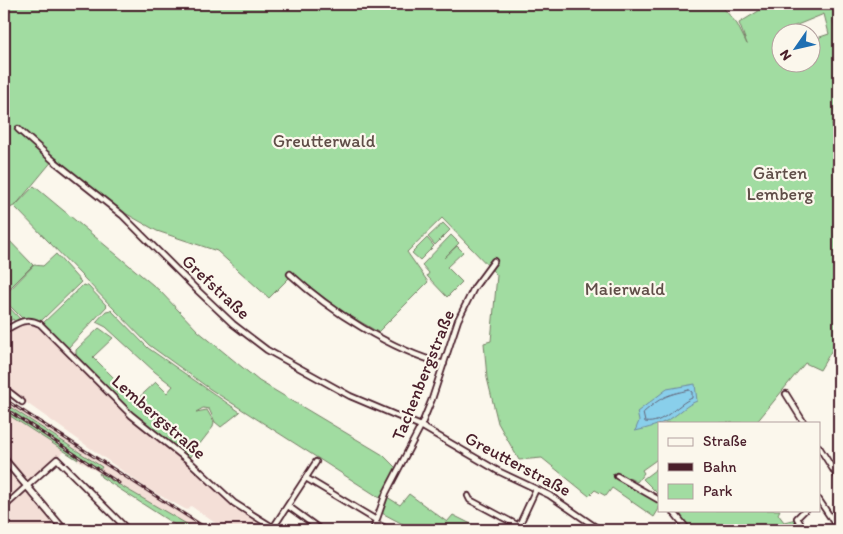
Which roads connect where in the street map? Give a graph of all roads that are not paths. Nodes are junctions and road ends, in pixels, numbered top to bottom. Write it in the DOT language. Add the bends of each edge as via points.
graph roads {
  1 [pos="18,129"];
  2 [pos="494,261"];
  3 [pos="290,274"];
  4 [pos="4,331"];
  5 [pos="444,364"];
  6 [pos="4,388"];
  7 [pos="786,394"];
  8 [pos="22,402"];
  9 [pos="803,422"];
  10 [pos="421,426"];
  11 [pos="820,449"];
  12 [pos="4,458"];
  13 [pos="316,462"];
  14 [pos="617,476"];
  15 [pos="306,478"];
  16 [pos="839,479"];
  17 [pos="27,486"];
  18 [pos="536,489"];
  19 [pos="468,496"];
  20 [pos="658,499"];
  21 [pos="820,502"];
  22 [pos="288,506"];
  23 [pos="4,507"];
  24 [pos="674,512"];
  25 [pos="803,512"];
  26 [pos="375,522"];
  27 [pos="4,526"];
  28 [pos="518,528"];
  29 [pos="275,529"];
  30 [pos="8,530"];
  31 [pos="64,530"];
  32 [pos="128,530"];
  33 [pos="321,530"];
  34 [pos="373,530"];
  35 [pos="390,530"];
  36 [pos="600,530"];
  37 [pos="688,530"];
  38 [pos="804,530"];
  39 [pos="839,530"];
  1 -- 10 [label="street, Grefstraße" via="122,215 233,324 267,350 350,396"];
  2 -- 5 [label="street, Tachenbergstraße" via="474,288 458,320"];
  3 -- 5 [label="street" via="327,304 383,339"];
  4 -- 29 [label="street, Lembergstraße" via="28,320 40,324 131,415 190,462 234,504"];
  5 -- 10 [label="street, Tachenbergstraße"];
  6 -- 8 [label="street"];
  7 -- 9 [label="street"];
  10 -- 18 [label="street, Greutterstraße"];
  10 -- 26 [label="street, Tachenbergstraße" via="386,493"];
  11 -- 16 [label="street"];
  12 -- 17 [label="main road"];
  13 -- 15 [label="street"];
  14 -- 20 [label="street"];
  15 -- 22 [label="street"];
  15 -- 26 [label="street"];
  17 -- 23 [label="street"];
  17 -- 31 [label="main road"];
  17 -- 32 [label="street" via="57,459"];
  18 -- 28 [label="street"];
  18 -- 36 [label="street, Greutterstraße" via="566,505"];
  19 -- 28 [label="street"];
  21 -- 39 [label="street"];
  22 -- 29 [label="street"];
  22 -- 33 [label="street"];
  24 -- 37 [label="street"];
  25 -- 38 [label="street" via="797,518"];
  26 -- 34 [label="street, Tachenbergstraße"];
  26 -- 35 [label="street"];
  27 -- 30 [label="street"];
}
